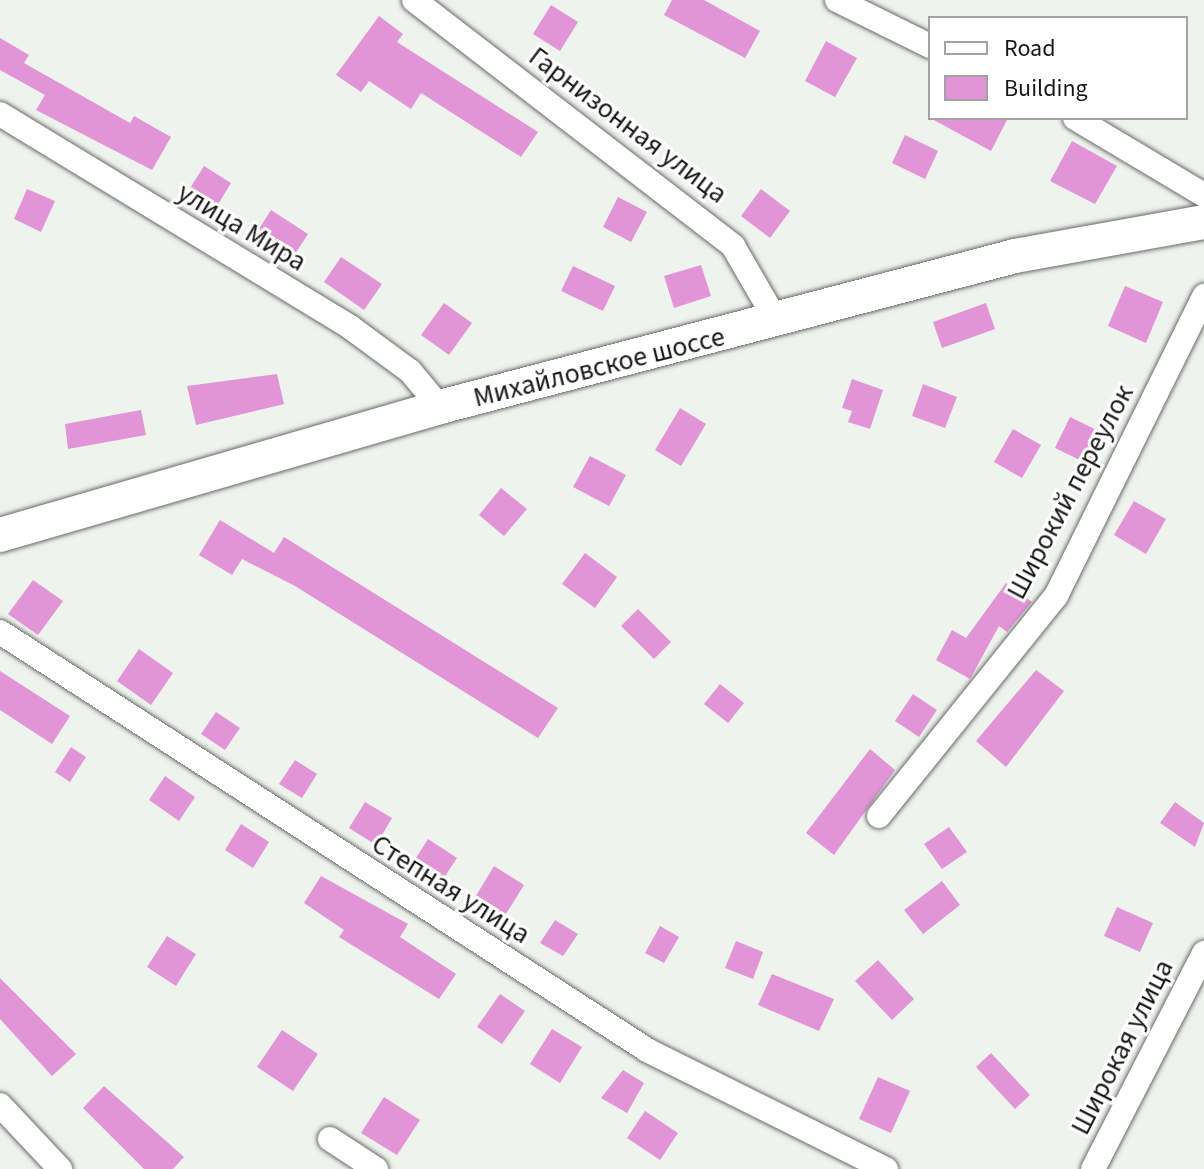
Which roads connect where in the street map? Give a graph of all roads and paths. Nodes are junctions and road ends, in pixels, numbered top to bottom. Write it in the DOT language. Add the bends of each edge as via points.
graph roads {
  1 [pos="414,0"];
  2 [pos="837,0"];
  3 [pos="928,45"];
  4 [pos="0,114"];
  5 [pos="1078,120"];
  6 [pos="1204,195"];
  7 [pos="1204,222"];
  8 [pos="1204,296"];
  9 [pos="777,322"];
  10 [pos="440,407"];
  11 [pos="0,535"];
  12 [pos="0,632"];
  13 [pos="879,816"];
  14 [pos="1204,953"];
  15 [pos="0,1105"];
  16 [pos="330,1139"];
  17 [pos="60,1169"];
  18 [pos="376,1169"];
  19 [pos="886,1169"];
  20 [pos="1093,1169"];
  1 -- 9 [label="street, Гарнизонная улица" via="733,246"];
  2 -- 3 [label="street"];
  4 -- 10 [label="street, улица Мира" via="350,327 410,371"];
  5 -- 6 [label="street"];
  7 -- 9 [label="main road, Михайловское шоссе" via="1015,256"];
  8 -- 13 [label="street, Широкий переулок" via="1056,596"];
  9 -- 10 [label="main road, Михайловское шоссе"];
  10 -- 11 [label="main road, Михайловское шоссе"];
  12 -- 19 [label="street, Степная улица" via="647,1050"];
  14 -- 20 [label="street, Широкая улица"];
  15 -- 17 [label="street"];
  16 -- 18 [label="street"];
}
